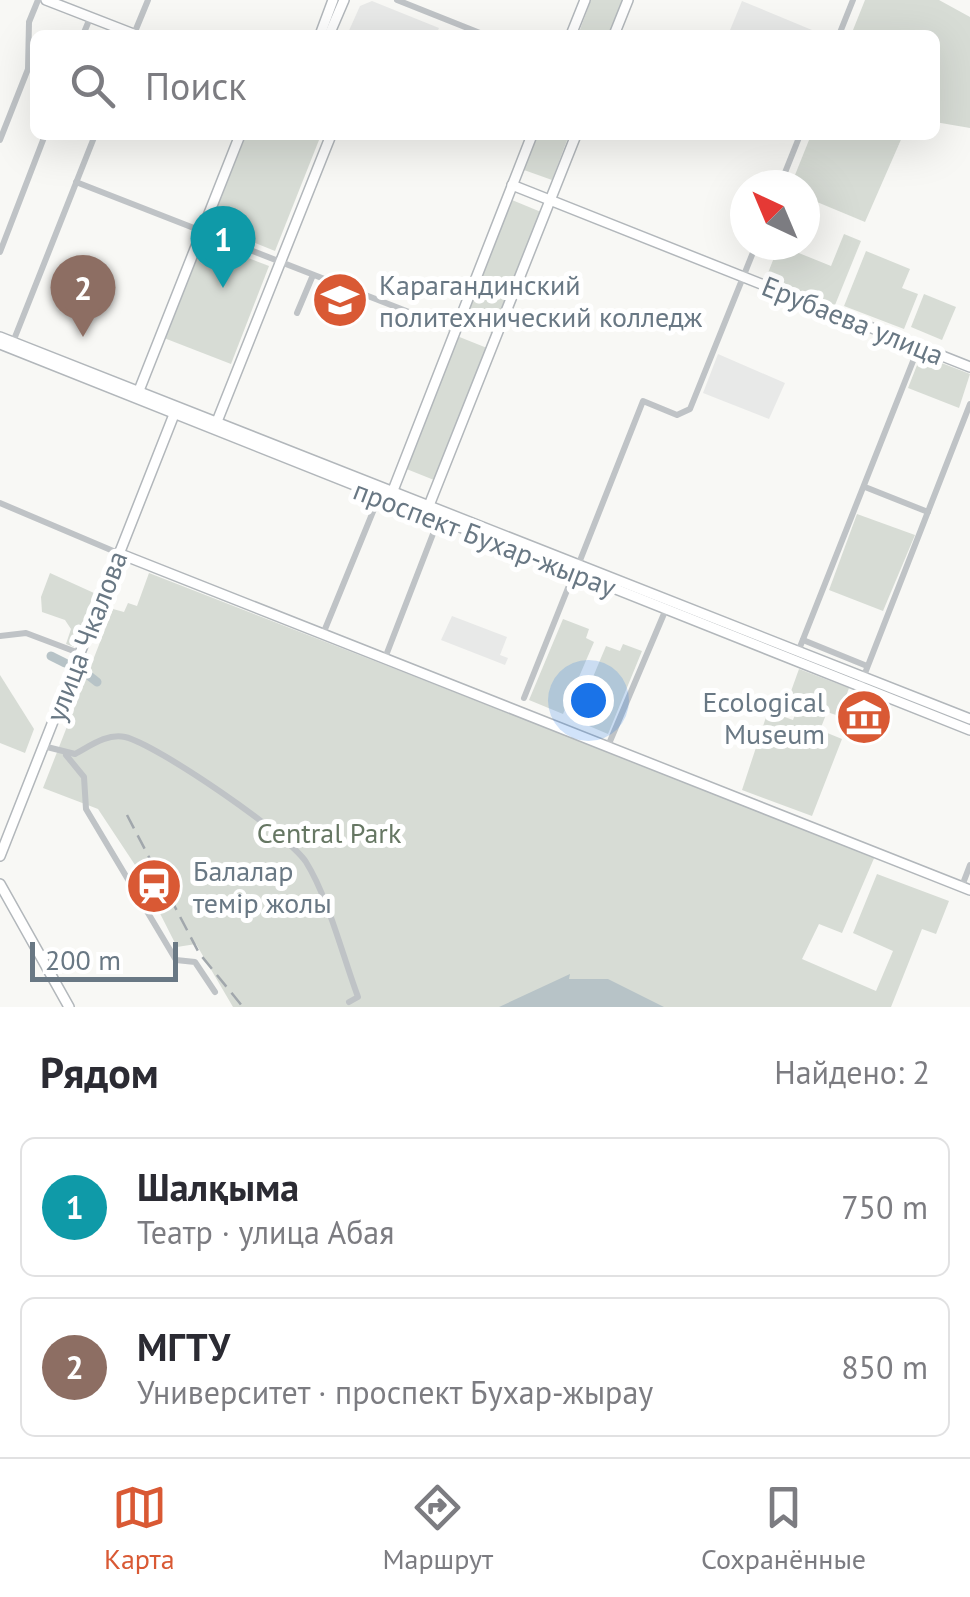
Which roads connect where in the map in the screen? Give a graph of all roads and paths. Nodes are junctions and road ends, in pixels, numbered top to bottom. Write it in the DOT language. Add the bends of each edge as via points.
graph roads {
  1 [pos="38,0"];
  2 [pos="46,0"];
  3 [pos="148,0"];
  4 [pos="334,0"];
  5 [pos="344,0"];
  6 [pos="397,0"];
  7 [pos="585,0"];
  8 [pos="628,0"];
  9 [pos="853,0"];
  10 [pos="90,17"];
  11 [pos="86,30"];
  12 [pos="122,30"];
  13 [pos="136,30"];
  14 [pos="322,30"];
  15 [pos="332,30"];
  16 [pos="472,30"];
  17 [pos="573,30"];
  18 [pos="616,30"];
  19 [pos="841,30"];
  20 [pos="0,140"];
  21 [pos="43,140"];
  22 [pos="92,140"];
  23 [pos="238,140"];
  24 [pos="329,140"];
  25 [pos="530,140"];
  26 [pos="574,140"];
  27 [pos="798,140"];
  28 [pos="786,170"];
  29 [pos="76,182"];
  30 [pos="512,185"];
  31 [pos="549,201"];
  32 [pos="202,231"];
  33 [pos="0,252"];
  34 [pos="750,260"];
  35 [pos="279,261"];
  36 [pos="313,274"];
  37 [pos="743,276"];
  38 [pos="298,313"];
  39 [pos="456,330"];
  40 [pos="6,343"];
  41 [pos="918,346"];
  42 [pos="970,366"];
  43 [pos="137,396"];
  44 [pos="970,404"];
  45 [pos="175,411"];
  46 [pos="216,426"];
  47 [pos="864,487"];
  48 [pos="386,493"];
  49 [pos="0,503"];
  50 [pos="430,505"];
  51 [pos="928,512"];
  52 [pos="425,516"];
  53 [pos="438,521"];
  54 [pos="118,553"];
  55 [pos="576,568"];
  56 [pos="668,603"];
  57 [pos="323,634"];
  58 [pos="0,636"];
  59 [pos="799,650"];
  60 [pos="80,654"];
  61 [pos="385,658"];
  62 [pos="864,676"];
  63 [pos="524,698"];
  64 [pos="970,719"];
  65 [pos="970,730"];
  66 [pos="43,746"];
  67 [pos="608,746"];
  68 [pos="65,754"];
  69 [pos="0,856"];
  70 [pos="970,865"];
  71 [pos="0,884"];
  72 [pos="966,888"];
  73 [pos="215,992"];
  74 [pos="349,1002"];
  75 [pos="69,1007"];
  1 -- 20 [label="street" via="29,22 28,69"];
  2 -- 10 [label="main road"];
  3 -- 13 [label="street"];
  4 -- 14 [label="main road"];
  5 -- 15 [label="main road"];
  6 -- 16 [label="street"];
  7 -- 17 [label="main road"];
  8 -- 18 [label="main road"];
  9 -- 19 [label="street"];
  10 -- 11 [label="street"];
  10 -- 12 [label="main road"];
  21 -- 33 [label="street"];
  22 -- 29 [label="street"];
  23 -- 32 [label="main road"];
  24 -- 35 [label="main road"];
  25 -- 30 [label="main road"];
  26 -- 31 [label="main road"];
  27 -- 28 [label="street"];
  29 -- 32 [label="street"];
  29 -- 40 [label="street"];
  30 -- 31 [label="main road, Ерубаева улица"];
  30 -- 39 [label="main road"];
  31 -- 37 [label="main road, Ерубаева улица"];
  31 -- 50 [label="main road"];
  32 -- 35 [label="street"];
  32 -- 43 [label="main road"];
  34 -- 37 [label="street"];
  35 -- 36 [label="street"];
  35 -- 46 [label="main road"];
  36 -- 38 [label="street"];
  36 -- 39 [label="street"];
  37 -- 41 [label="main road, Ерубаева улица"];
  37 -- 55 [label="street" via="688,412 677,416 643,401"];
  39 -- 48 [label="main road"];
  40 -- 43 [label="main road, проспект Бухар-жырау"];
  41 -- 42 [label="main road, Ерубаева улица"];
  41 -- 47 [label="street"];
  43 -- 45 [label="main road, проспект Бухар-жырау"];
  44 -- 51 [label="street"];
  45 -- 46 [label="main road, проспект Бухар-жырау"];
  45 -- 54 [label="main road, улица Чкалова"];
  46 -- 48 [label="main road, проспект Бухар-жырау"];
  47 -- 51 [label="street"];
  47 -- 59 [label="street"];
  48 -- 50 [label="main road, проспект Бухар-жырау"];
  48 -- 52 [label="main road, проспект Бухар-жырау"];
  48 -- 57 [label="street"];
  49 -- 54 [label="street"];
  50 -- 52 [label="main road"];
  50 -- 55 [label="main road, проспект Бухар-жырау"];
  51 -- 62 [label="street"];
  52 -- 53 [label="main road, проспект Бухар-жырау"];
  53 -- 55 [label="main road, проспект Бухар-жырау"];
  53 -- 61 [label="street"];
  54 -- 57 [label="main road"];
  54 -- 60 [label="main road, улица Чкалова"];
  55 -- 56 [label="main road, проспект Бухар-жырау"];
  55 -- 63 [label="street"];
  56 -- 59 [label="main road, проспект Бухар-жырау"];
  56 -- 67 [label="street"];
  57 -- 61 [label="main road"];
  58 -- 60 [label="street" via="26,633"];
  59 -- 62 [label="main road, проспект Бухар-жырау"];
  59 -- 62 [label="street"];
  60 -- 66 [label="main road, улица Чкалова"];
  61 -- 67 [label="main road"];
  62 -- 64 [label="main road, проспект Бухар-жырау"];
  62 -- 65 [label="main road, проспект Бухар-жырау"];
  66 -- 68 [label="street"];
  66 -- 69 [label="main road, улица Чкалова"];
  67 -- 72 [label="main road"];
  68 -- 73 [label="street" via="84,777 86,809 176,960 195,962"];
  68 -- 74 [label="street" via="122,736 152,748 300,855 358,997"];
  70 -- 72 [label="street"];
  71 -- 75 [label="main road"];
}
